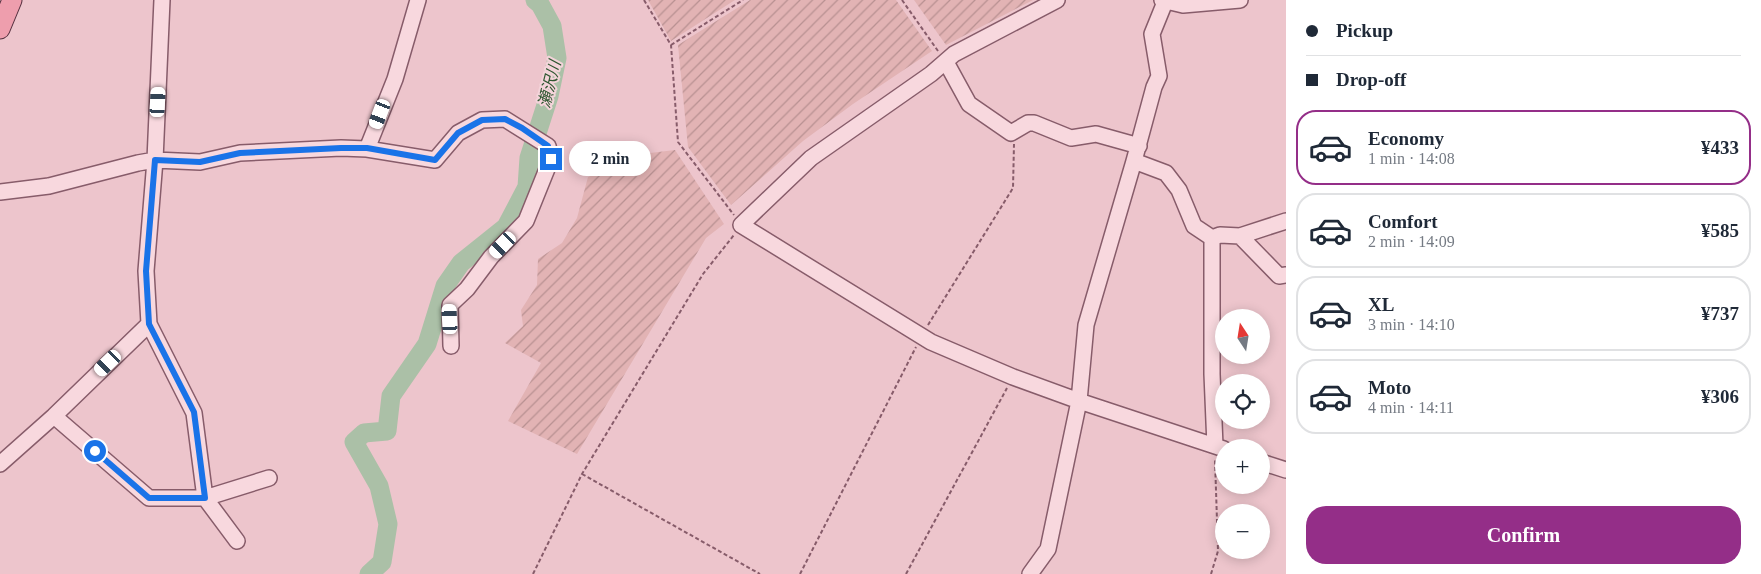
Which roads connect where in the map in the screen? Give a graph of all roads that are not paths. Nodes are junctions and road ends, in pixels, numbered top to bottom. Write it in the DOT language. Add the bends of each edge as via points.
graph roads {
  1 [pos="12,0"];
  2 [pos="162,0"];
  3 [pos="418,0"];
  4 [pos="1057,0"];
  5 [pos="1240,0"];
  6 [pos="1164,1"];
  7 [pos="0,29"];
  8 [pos="946,62"];
  9 [pos="1138,146"];
  10 [pos="367,148"];
  11 [pos="155,160"];
  12 [pos="1134,161"];
  13 [pos="0,192"];
  14 [pos="1286,221"];
  15 [pos="1240,236"];
  16 [pos="1212,238"];
  17 [pos="1286,275"];
  18 [pos="149,324"];
  19 [pos="451,346"];
  20 [pos="1079,401"];
  21 [pos="54,416"];
  22 [pos="1218,439"];
  23 [pos="1215,447"];
  24 [pos="0,464"];
  25 [pos="1270,465"];
  26 [pos="1286,470"];
  27 [pos="269,478"];
  28 [pos="205,498"];
  29 [pos="237,541"];
  30 [pos="1030,574"];
  1 -- 7 [label="main road"];
  2 -- 11 [label="street"];
  3 -- 10 [label="street" via="395,79"];
  4 -- 8 [label="street" via="954,54"];
  5 -- 6 [label="street" via="1183,5"];
  6 -- 9 [label="street" via="1152,34 1159,76"];
  8 -- 9 [label="street" via="969,104 1011,133 1034,123 1071,138 1096,134"];
  8 -- 20 [label="street" via="811,158 741,225 931,342"];
  9 -- 12 [label="street"];
  10 -- 11 [label="street" via="240,153 200,162"];
  10 -- 19 [label="street" via="435,160 458,133 482,120 505,119 548,146 551,159 526,221 450,305"];
  11 -- 13 [label="street" via="49,186"];
  11 -- 18 [label="street" via="146,271"];
  12 -- 16 [label="street" via="1166,173 1179,190 1194,226"];
  12 -- 20 [label="street" via="1086,325"];
  14 -- 15 [label="street"];
  15 -- 16 [label="street"];
  15 -- 17 [label="street" via="1279,276"];
  16 -- 22 [label="street" via="1212,374"];
  18 -- 21 [label="street"];
  18 -- 28 [label="street" via="194,412"];
  20 -- 23 [label="street"];
  20 -- 30 [label="street" via="1048,549"];
  21 -- 24 [label="street"];
  21 -- 28 [label="street" via="149,498"];
  25 -- 26 [label="street"];
  27 -- 28 [label="street"];
  28 -- 29 [label="street"];
}
